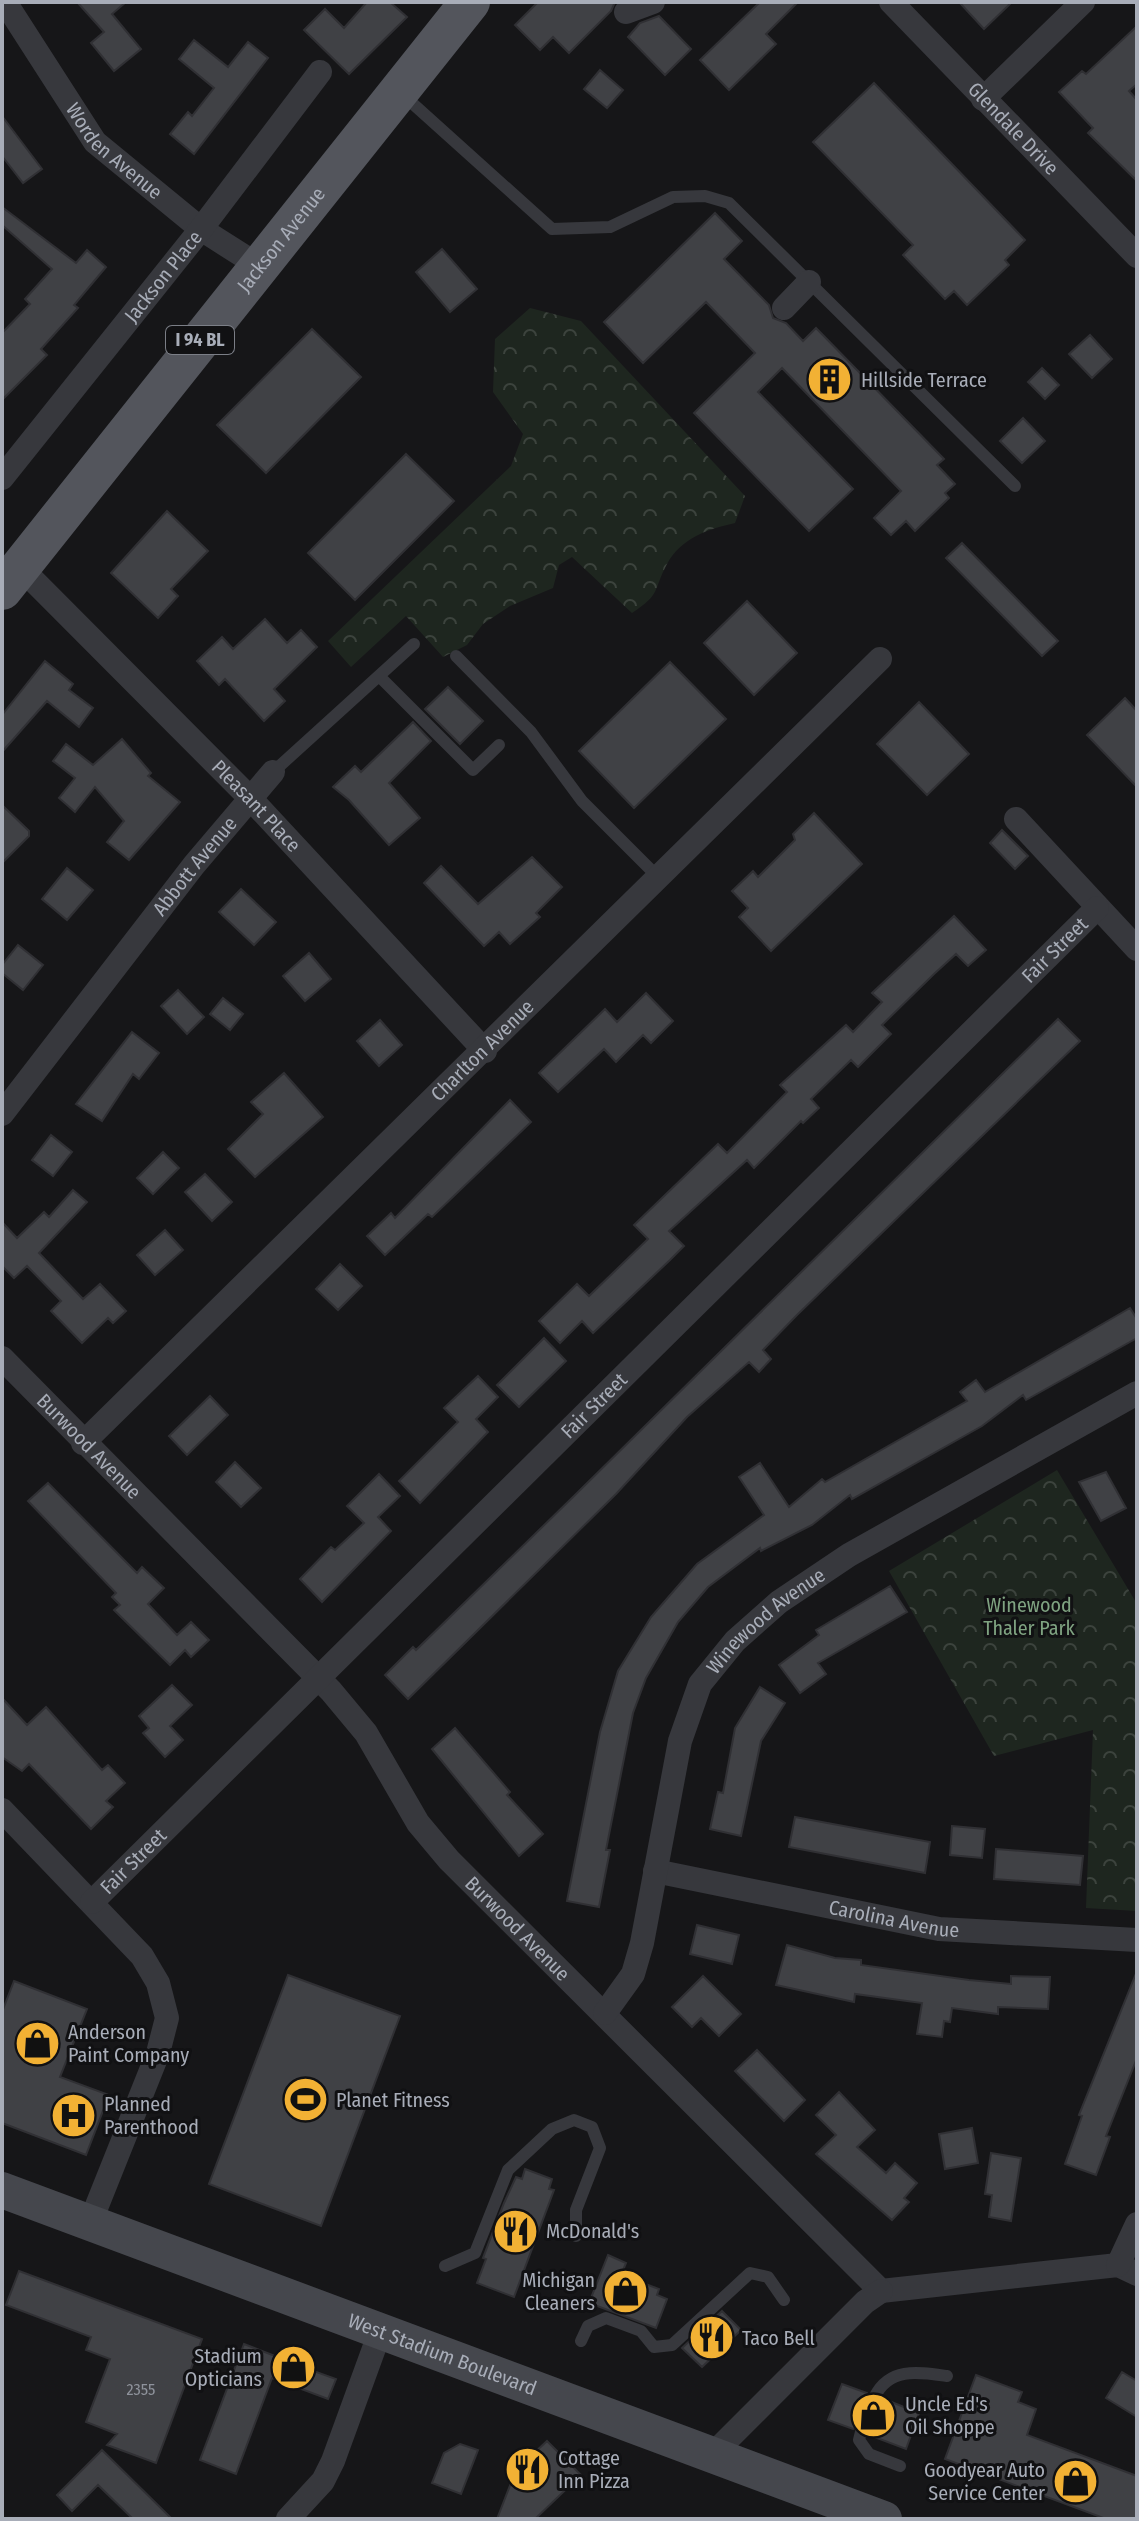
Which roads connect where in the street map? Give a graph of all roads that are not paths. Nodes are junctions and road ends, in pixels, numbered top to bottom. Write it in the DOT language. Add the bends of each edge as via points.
graph roads {
  1 [pos="5,2"];
  2 [pos="470,2"];
  3 [pos="653,2"];
  4 [pos="891,2"];
  5 [pos="1083,2"];
  6 [pos="626,12"];
  7 [pos="320,72"];
  8 [pos="400,92"];
  9 [pos="983,99"];
  10 [pos="201,229"];
  11 [pos="1137,256"];
  12 [pos="259,266"];
  13 [pos="809,282"];
  14 [pos="784,308"];
  15 [pos="2,478"];
  16 [pos="1015,486"];
  17 [pos="11,578"];
  18 [pos="414,644"];
  19 [pos="456,656"];
  20 [pos="880,659"];
  21 [pos="379,676"];
  22 [pos="499,745"];
  23 [pos="273,772"];
  24 [pos="249,797"];
  25 [pos="1016,819"];
  26 [pos="659,878"];
  27 [pos="1097,908"];
  28 [pos="1137,949"];
  29 [pos="485,1051"];
  30 [pos="2,1114"];
  31 [pos="2,1358"];
  32 [pos="1137,1393"];
  33 [pos="83,1443"];
  34 [pos="317,1678"];
  35 [pos="2,1810"];
  36 [pos="655,1871"];
  37 [pos="92,1902"];
  38 [pos="1137,1940"];
  39 [pos="605,2013"];
  40 [pos="2,2190"];
  41 [pos="90,2223"];
  42 [pos="1137,2224"];
  43 [pos="576,2236"];
  44 [pos="445,2266"];
  45 [pos="1128,2269"];
  46 [pos="881,2291"];
  47 [pos="784,2300"];
  48 [pos="380,2332"];
  49 [pos="581,2341"];
  50 [pos="947,2376"];
  51 [pos="875,2396"];
  52 [pos="861,2432"];
  53 [pos="713,2454"];
  54 [pos="900,2466"];
  55 [pos="288,2519"];
  56 [pos="884,2519"];
  1 -- 10 [label="street, Worden Avenue" via="95,142"];
  2 -- 8 [label="main road, Jackson Avenue / I 94 BL"];
  3 -- 6 [label="street"];
  4 -- 9 [label="street, Glendale Drive"];
  5 -- 9 [label="street"];
  7 -- 10 [label="street, Jackson Place"];
  8 -- 12 [label="main road, Jackson Avenue / I 94 BL"];
  8 -- 13 [label="lane" via="552,229 610,227 673,197 705,196 729,203"];
  9 -- 11 [label="street, Glendale Drive"];
  10 -- 12 [label="street, Worden Avenue"];
  10 -- 15 [label="street, Jackson Place"];
  12 -- 17 [label="main road, Jackson Avenue / I 94 BL"];
  13 -- 14 [label="street"];
  13 -- 16 [label="lane"];
  17 -- 24 [label="street, Pleasant Place"];
  18 -- 21 [label="lane, Abbott Avenue"];
  19 -- 26 [label="lane" via="531,732 582,801"];
  20 -- 26 [label="street, Charlton Avenue"];
  21 -- 22 [label="lane" via="473,770"];
  21 -- 23 [label="lane, Abbott Avenue"];
  23 -- 24 [label="street, Abbott Avenue"];
  24 -- 29 [label="street, Pleasant Place"];
  24 -- 30 [label="street, Abbott Avenue"];
  25 -- 27 [label="street"];
  26 -- 29 [label="street, Charlton Avenue"];
  27 -- 28 [label="street"];
  27 -- 34 [label="street, Fair Street"];
  29 -- 33 [label="street, Charlton Avenue"];
  31 -- 33 [label="street, Burwood Avenue"];
  32 -- 36 [label="street, Winewood Avenue" via="849,1555 779,1602 735,1641 700,1684 680,1741"];
  33 -- 34 [label="street, Burwood Avenue"];
  34 -- 37 [label="street, Fair Street"];
  34 -- 39 [label="street, Burwood Avenue" via="366,1733 418,1823 449,1860"];
  35 -- 37 [label="street"];
  36 -- 38 [label="street, Carolina Avenue" via="939,1929"];
  36 -- 39 [label="street, Winewood Avenue" via="633,1974"];
  37 -- 41 [label="street" via="142,1956 158,1983 167,2018"];
  39 -- 46 [label="street, Burwood Avenue"];
  40 -- 41 [label="main road, West Stadium Boulevard"];
  41 -- 48 [label="main road, West Stadium Boulevard"];
  42 -- 45 [label="street"];
  43 -- 44 [label="lane" via="576,2210 600,2148 592,2127 574,2120 552,2129 508,2170 475,2253"];
  45 -- 46 [label="street"];
  46 -- 53 [label="street"];
  47 -- 49 [label="lane" via="768,2277 750,2273 672,2345 654,2347 641,2331 606,2318 588,2326"];
  48 -- 53 [label="main road, West Stadium Boulevard"];
  48 -- 55 [label="street" via="329,2470"];
  50 -- 51 [label="lane" via="900,2374 889,2378"];
  52 -- 54 [label="lane" via="859,2440 869,2454"];
  53 -- 56 [label="main road, West Stadium Boulevard"];
}
